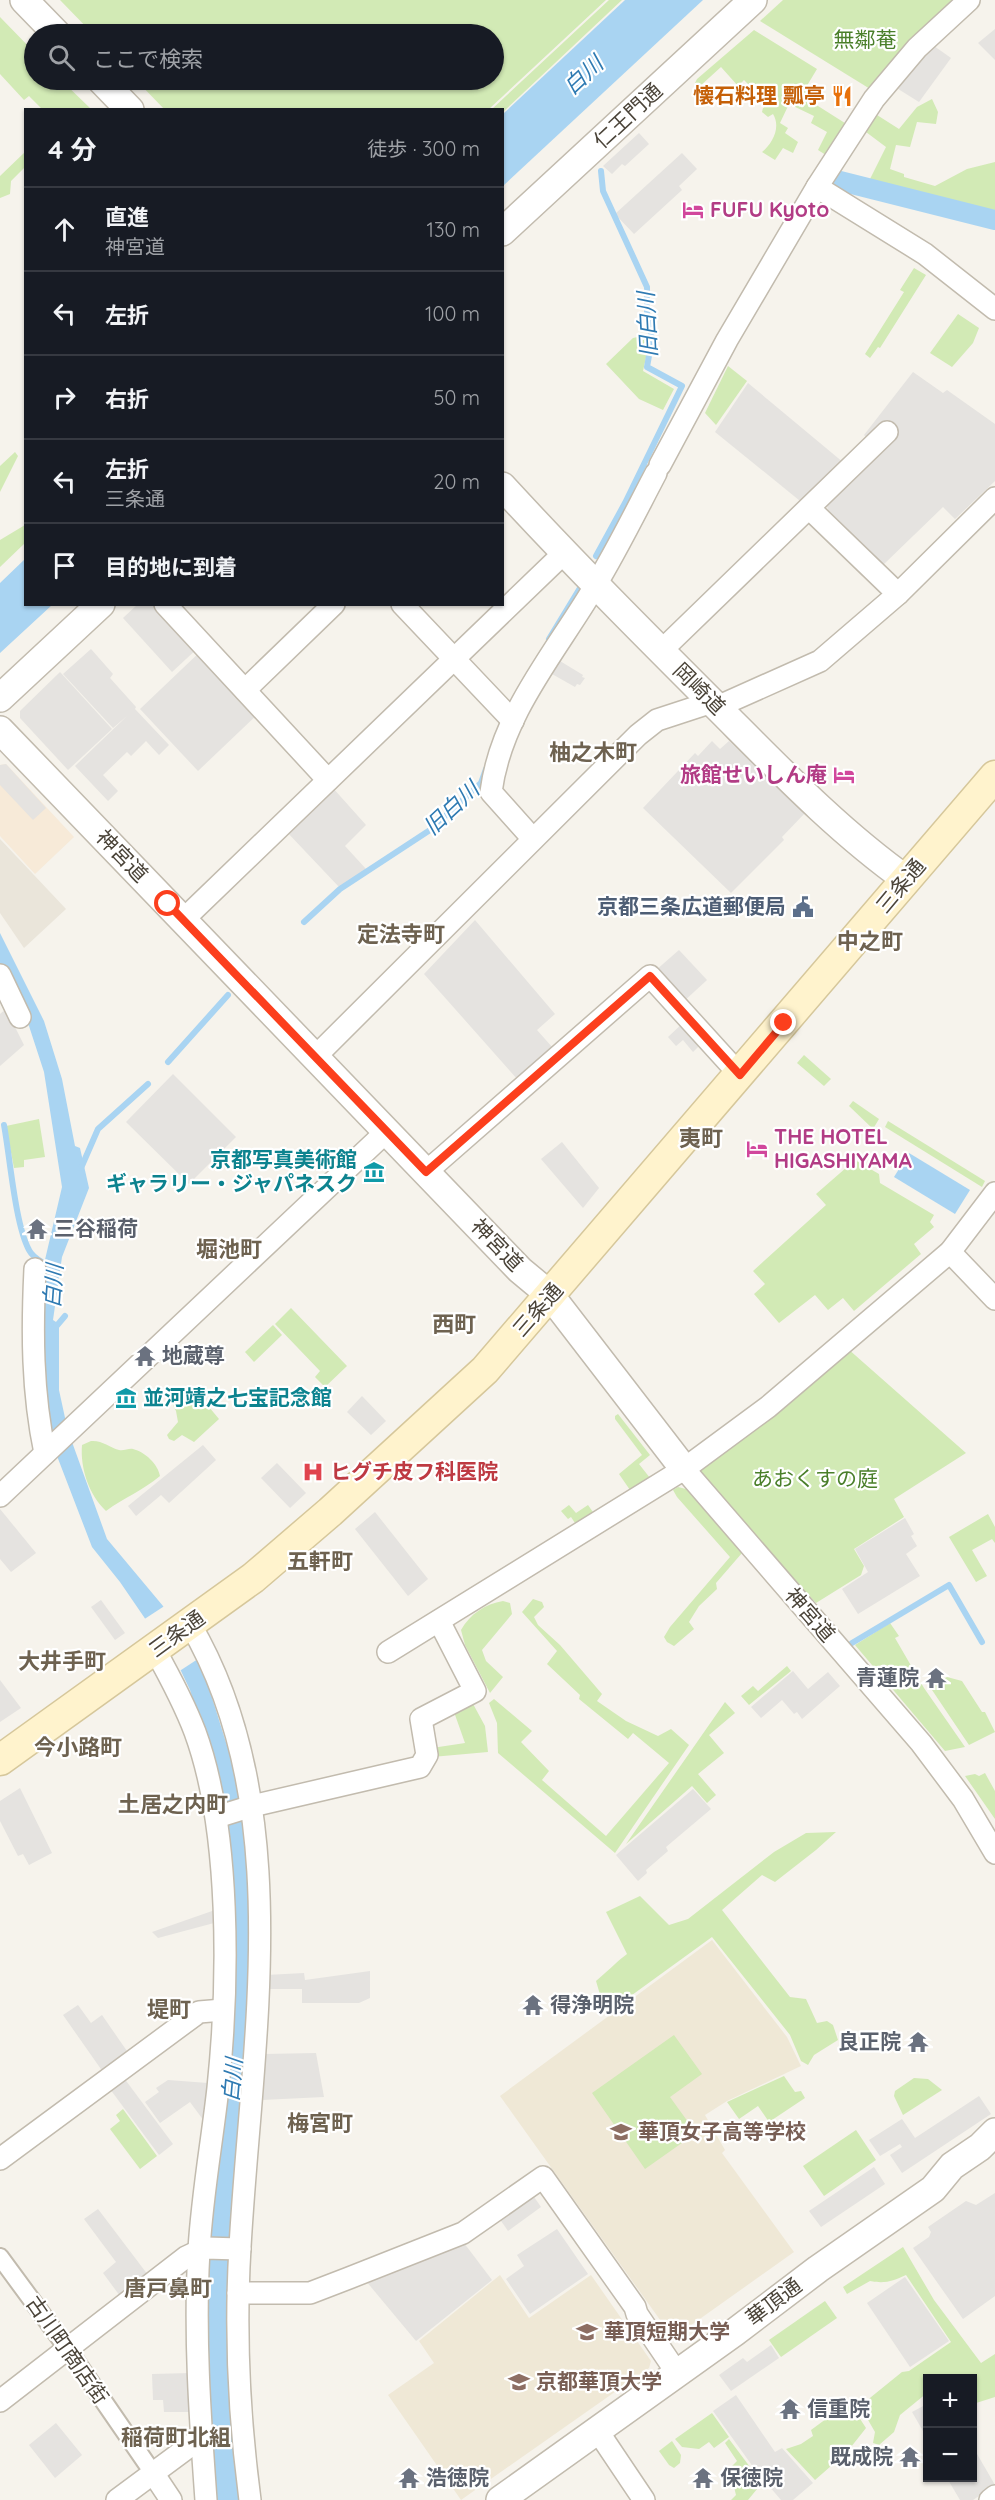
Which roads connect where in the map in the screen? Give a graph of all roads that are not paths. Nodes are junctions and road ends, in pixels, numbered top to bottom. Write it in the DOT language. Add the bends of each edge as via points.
graph roads {
  1 [pos="24,0"];
  2 [pos="753,0"];
  3 [pos="969,0"];
  4 [pos="47,24"];
  5 [pos="111,90"];
  6 [pos="128,108"];
  7 [pos="817,187"];
  8 [pos="504,230"];
  9 [pos="995,309"];
  10 [pos="887,432"];
  11 [pos="504,488"];
  12 [pos="995,498"];
  13 [pos="810,509"];
  14 [pos="564,553"];
  15 [pos="596,585"];
  16 [pos="898,594"];
  17 [pos="99,606"];
  18 [pos="167,606"];
  19 [pos="332,606"];
  20 [pos="404,606"];
  21 [pos="661,651"];
  22 [pos="454,658"];
  23 [pos="245,690"];
  24 [pos="0,698"];
  25 [pos="715,705"];
  26 [pos="507,715"];
  27 [pos="0,730"];
  28 [pos="995,776"];
  29 [pos="328,780"];
  30 [pos="533,839"];
  31 [pos="907,880"];
  32 [pos="183,920"];
  33 [pos="0,975"];
  34 [pos="20,1017"];
  35 [pos="314,1058"];
  36 [pos="740,1075"];
  37 [pos="387,1131"];
  38 [pos="426,1172"];
  39 [pos="995,1193"];
  40 [pos="950,1252"];
  41 [pos="35,1269"];
  42 [pos="550,1295"];
  43 [pos="995,1299"];
  44 [pos="48,1450"];
  45 [pos="684,1469"];
  46 [pos="0,1496"];
  47 [pos="439,1621"];
  48 [pos="172,1638"];
  49 [pos="388,1653"];
  50 [pos="0,1760"];
  51 [pos="249,1807"];
  52 [pos="220,1815"];
  53 [pos="995,1853"];
  54 [pos="223,2010"];
  55 [pos="995,2132"];
  56 [pos="995,2158"];
  57 [pos="0,2159"];
  58 [pos="933,2189"];
  59 [pos="202,2249"];
  60 [pos="236,2249"];
  61 [pos="0,2257"];
  62 [pos="238,2293"];
  63 [pos="67,2348"];
  64 [pos="677,2373"];
  65 [pos="0,2401"];
  66 [pos="597,2430"];
  67 [pos="202,2436"];
  68 [pos="153,2473"];
  69 [pos="995,2496"];
  70 [pos="117,2500"];
  71 [pos="171,2500"];
  72 [pos="206,2500"];
  73 [pos="250,2500"];
  74 [pos="500,2500"];
  75 [pos="644,2500"];
  76 [pos="990,2500"];
  1 -- 4 [label="street"];
  2 -- 8 [label="street, 仁王門通"];
  3 -- 7 [label="street" via="917,48 874,99"];
  5 -- 6 [label="street"];
  7 -- 9 [label="street" via="925,254"];
  7 -- 15 [label="street" via="727,340"];
  10 -- 13 [label="street"];
  11 -- 14 [label="street, 岡崎道"];
  12 -- 16 [label="street"];
  13 -- 16 [label="street"];
  13 -- 21 [label="street"];
  14 -- 15 [label="street, 岡崎道"];
  14 -- 22 [label="street"];
  15 -- 21 [label="street, 岡崎道"];
  15 -- 26 [label="street" via="518,707"];
  16 -- 25 [label="street" via="819,661"];
  17 -- 24 [label="street"];
  18 -- 23 [label="street"];
  19 -- 23 [label="street"];
  20 -- 22 [label="street"];
  21 -- 25 [label="street, 岡崎道"];
  22 -- 26 [label="street"];
  22 -- 29 [label="street"];
  23 -- 29 [label="street"];
  25 -- 30 [label="street" via="657,720"];
  25 -- 31 [label="street, 岡崎道" via="782,772"];
  26 -- 30 [label="street" via="491,792"];
  27 -- 32 [label="street, 神宮道"];
  28 -- 31 [label="main road, 三条通"];
  29 -- 32 [label="street"];
  30 -- 35 [label="street"];
  31 -- 36 [label="main road, 三条通"];
  32 -- 35 [label="street, 神宮道"];
  33 -- 34 [label="street"];
  35 -- 37 [label="street, 神宮道"];
  36 -- 38 [label="street" via="650,976"];
  36 -- 42 [label="main road, 三条通"];
  37 -- 38 [label="street, 神宮道"];
  37 -- 44 [label="street"];
  38 -- 42 [label="street, 神宮道" via="520,1270"];
  39 -- 40 [label="street"];
  40 -- 43 [label="street"];
  40 -- 45 [label="street" via="798,1383"];
  41 -- 44 [label="street" via="33,1364 37,1416"];
  42 -- 45 [label="street, 神宮道"];
  42 -- 48 [label="main road, 三条通" via="459,1394 279,1556"];
  44 -- 46 [label="street"];
  45 -- 47 [label="street"];
  45 -- 53 [label="street, 神宮道" via="921,1743 963,1799"];
  47 -- 49 [label="street"];
  47 -- 51 [label="street" via="475,1691 422,1719 427,1755 420,1767"];
  48 -- 50 [label="main road, 三条通"];
  48 -- 51 [label="street" via="205,1649 243,1762"];
  48 -- 54 [label="street" via="182,1698 195,1732 216,1817 224,1914"];
  51 -- 52 [label="street"];
  51 -- 60 [label="street" via="257,1862 258,1950 254,2080"];
  54 -- 57 [label="street" via="199,2012"];
  54 -- 59 [label="street"];
  55 -- 58 [label="street, 華頂通" via="952,2166"];
  56 -- 58 [label="street, 華頂通" via="962,2180"];
  58 -- 64 [label="street, 華頂通"];
  59 -- 60 [label="street"];
  59 -- 63 [label="street"];
  59 -- 67 [label="street" via="197,2339"];
  60 -- 62 [label="street"];
  61 -- 63 [label="street, 古川町商店街"];
  62 -- 64 [label="street" via="310,2293 463,2233 543,2176"];
  62 -- 73 [label="street" via="243,2448"];
  63 -- 65 [label="street"];
  63 -- 68 [label="street, 古川町商店街"];
  64 -- 66 [label="street, 華頂通"];
  66 -- 74 [label="street, 華頂通"];
  66 -- 75 [label="street"];
  67 -- 68 [label="street"];
  67 -- 72 [label="street"];
  68 -- 70 [label="street"];
  68 -- 71 [label="street"];
  69 -- 76 [label="street"];
}
